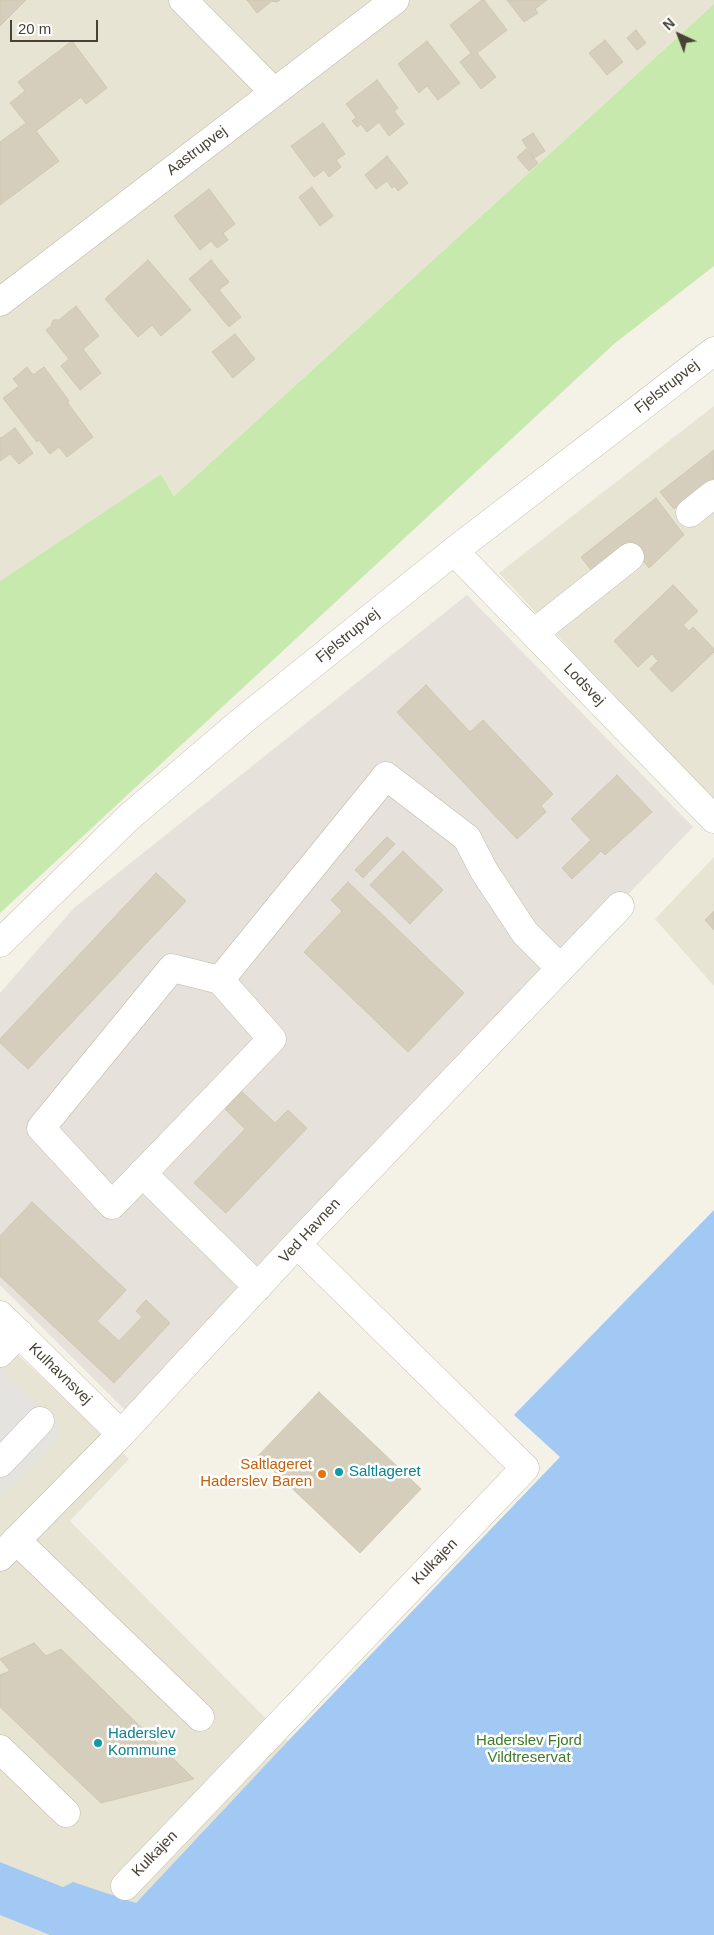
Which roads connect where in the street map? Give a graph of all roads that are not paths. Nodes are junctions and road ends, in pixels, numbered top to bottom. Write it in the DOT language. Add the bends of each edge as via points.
graph roads {
  1 [pos="183,0"];
  2 [pos="395,0"];
  3 [pos="274,92"];
  4 [pos="0,302"];
  5 [pos="714,351"];
  6 [pos="714,494"];
  7 [pos="690,513"];
  8 [pos="454,551"];
  9 [pos="630,558"];
  10 [pos="534,633"];
  11 [pos="714,819"];
  12 [pos="620,906"];
  13 [pos="0,943"];
  14 [pos="560,968"];
  15 [pos="220,980"];
  16 [pos="142,1173"];
  17 [pos="297,1244"];
  18 [pos="258,1287"];
  19 [pos="9,1324"];
  20 [pos="0,1353"];
  21 [pos="40,1421"];
  22 [pos="121,1434"];
  23 [pos="0,1463"];
  24 [pos="8,1548"];
  25 [pos="200,1718"];
  26 [pos="0,1749"];
  27 [pos="66,1813"];
  28 [pos="125,1886"];
  1 -- 3 [label="street"];
  2 -- 3 [label="street, Aastrupvej"];
  3 -- 4 [label="street, Aastrupvej"];
  5 -- 8 [label="street, Fjelstrupvej"];
  6 -- 7 [label="street"];
  8 -- 10 [label="street, Lodsvej"];
  8 -- 13 [label="street, Fjelstrupvej" via="242,721 128,818"];
  9 -- 10 [label="street"];
  10 -- 11 [label="street, Lodsvej"];
  12 -- 14 [label="street, Ved Havnen"];
  14 -- 15 [label="street" via="525,934 484,871 467,838 386,776"];
  14 -- 17 [label="street, Ved Havnen"];
  15 -- 16 [label="street" via="272,1039"];
  15 -- 16 [label="street" via="172,968 41,1128 112,1205"];
  16 -- 18 [label="street"];
  17 -- 18 [label="street, Ved Havnen"];
  17 -- 28 [label="street, Kulkajen" via="525,1468"];
  18 -- 22 [label="street, Ved Havnen"];
  19 -- 20 [label="street"];
  19 -- 22 [label="street, Kulhavnsvej"];
  21 -- 23 [label="street"];
  22 -- 24 [label="street, Ved Havnen"];
  24 -- 25 [label="street"];
  26 -- 27 [label="street"];
}
